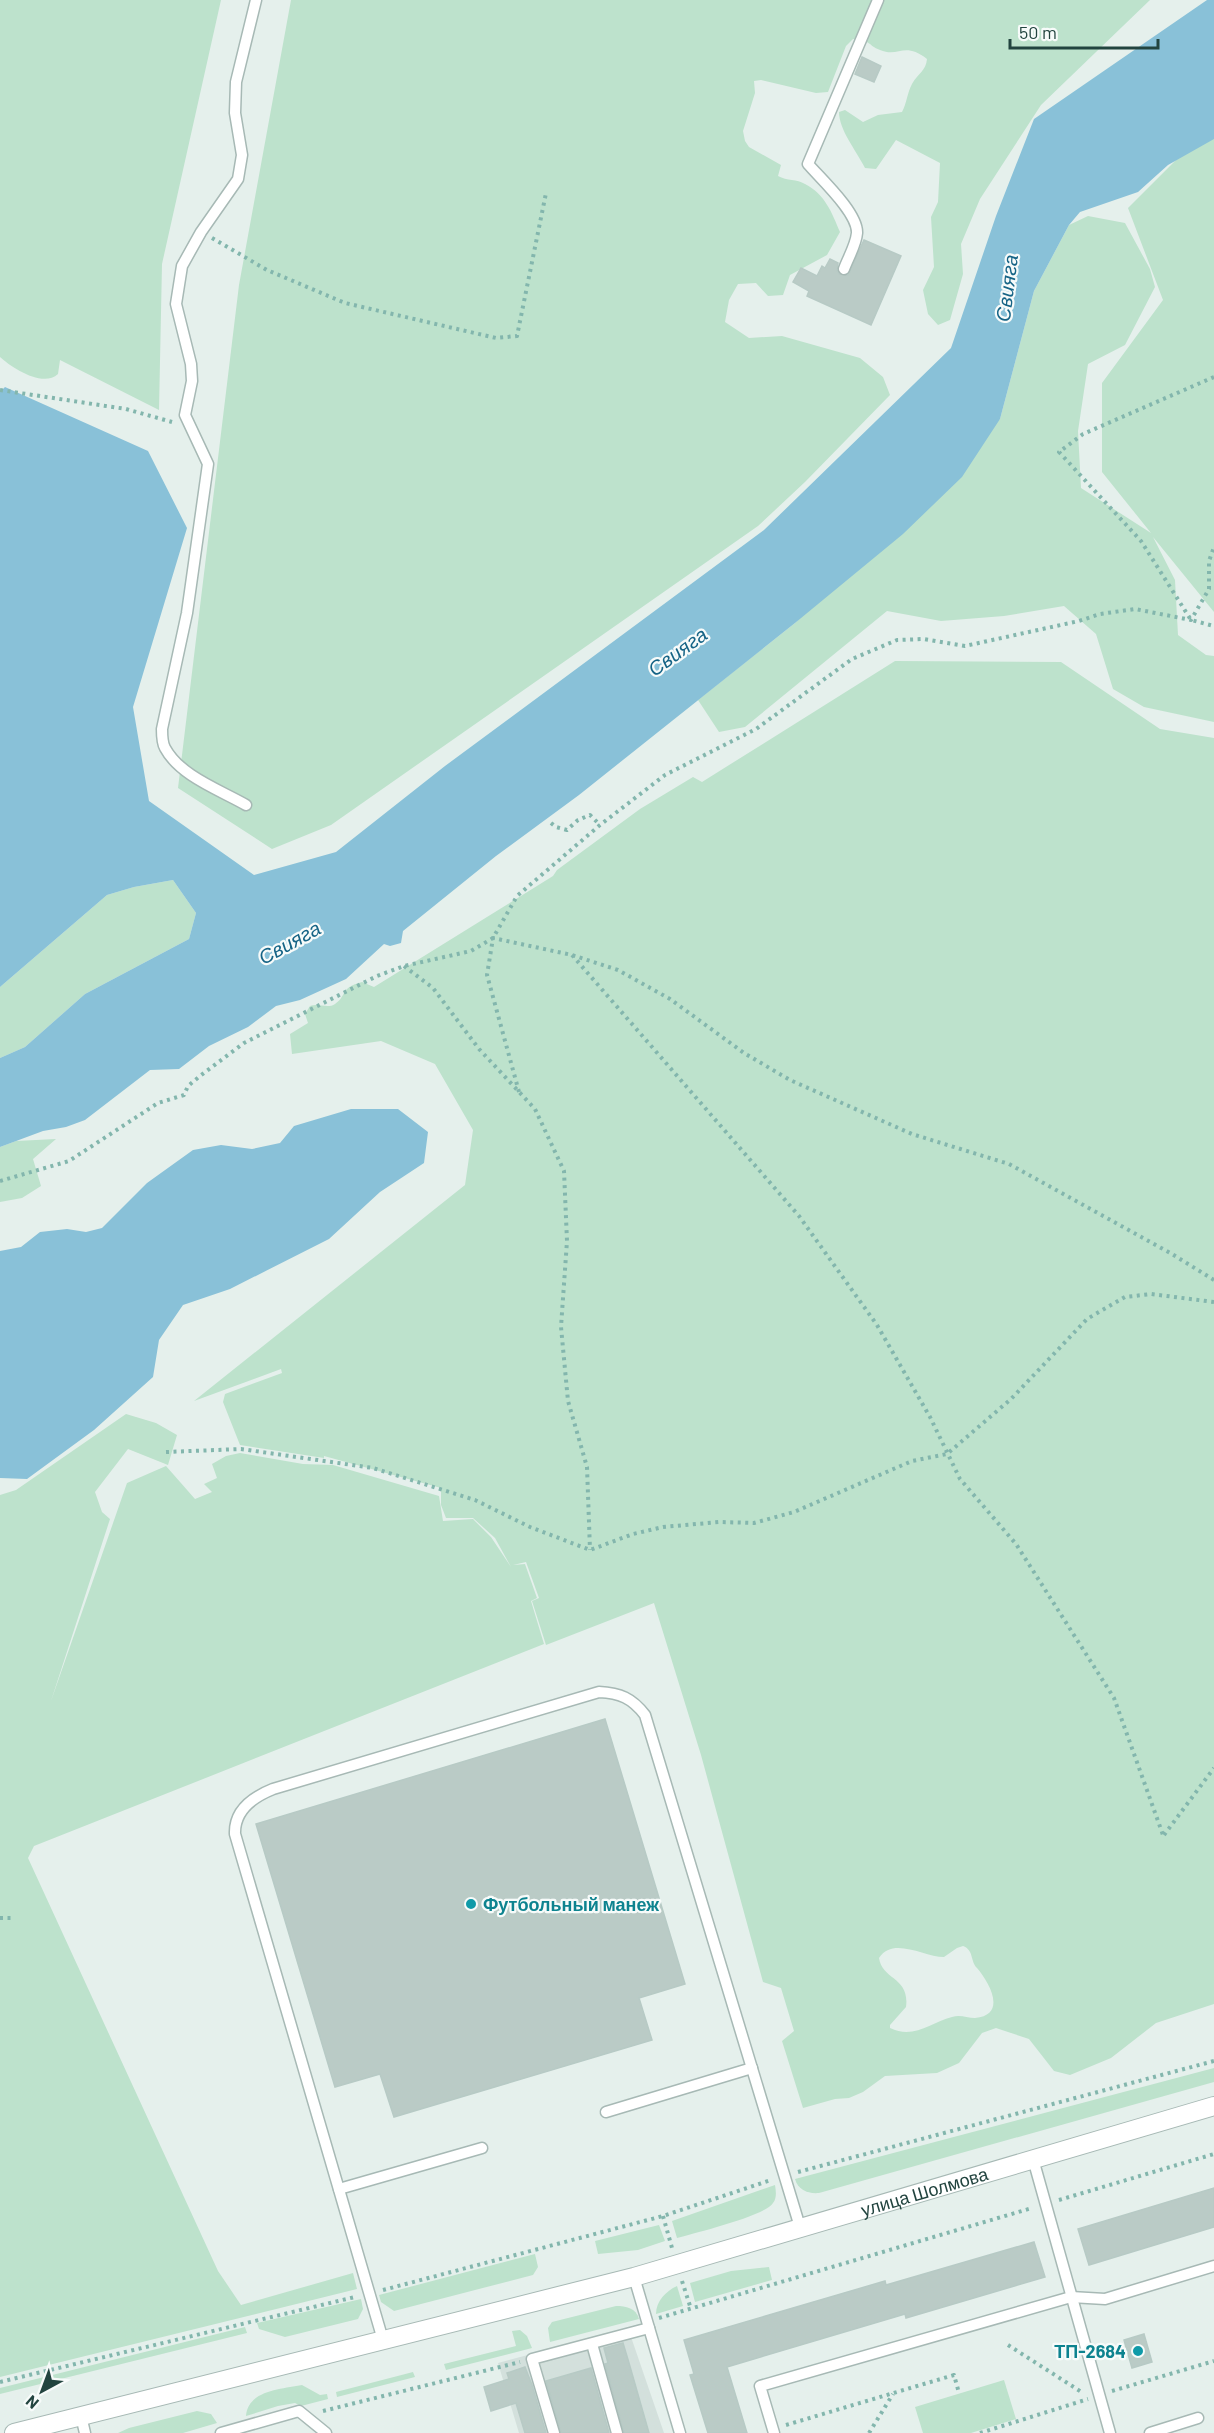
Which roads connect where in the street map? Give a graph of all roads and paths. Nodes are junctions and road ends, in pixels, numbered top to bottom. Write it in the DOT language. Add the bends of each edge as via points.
graph roads {
  1 [pos="256,0"];
  2 [pos="878,0"];
  3 [pos="546,193"];
  4 [pos="201,232"];
  5 [pos="844,269"];
  6 [pos="1214,376"];
  7 [pos="0,390"];
  8 [pos="188,425"];
  9 [pos="1214,547"];
  10 [pos="1191,620"];
  11 [pos="1214,626"];
  12 [pos="246,805"];
  13 [pos="551,823"];
  14 [pos="600,825"];
  15 [pos="492,938"];
  16 [pos="572,955"];
  17 [pos="404,966"];
  18 [pos="519,1092"];
  19 [pos="0,1181"];
  20 [pos="1214,1280"];
  21 [pos="1214,1302"];
  22 [pos="166,1452"];
  23 [pos="947,1454"];
  24 [pos="590,1550"];
  25 [pos="1214,1768"];
  26 [pos="0,1918"];
  27 [pos="13,1918"];
  28 [pos="1214,2061"];
  29 [pos="752,2068"];
  30 [pos="1214,2106"];
  31 [pos="606,2112"];
  32 [pos="482,2148"];
  33 [pos="1214,2154"];
  34 [pos="1033,2159"];
  35 [pos="784,2176"];
  36 [pos="339,2189"];
  37 [pos="1045,2204"];
  38 [pos="800,2228"];
  39 [pos="1214,2266"];
  40 [pos="634,2277"];
  41 [pos="369,2293"];
  42 [pos="1071,2297"];
  43 [pos="648,2325"];
  44 [pos="383,2340"];
  45 [pos="592,2344"];
  46 [pos="1008,2345"];
  47 [pos="532,2359"];
  48 [pos="1214,2361"];
  49 [pos="0,2382"];
  50 [pos="893,2393"];
  51 [pos="959,2393"];
  52 [pos="1099,2395"];
  53 [pos="1198,2418"];
  54 [pos="309,2419"];
  55 [pos="83,2424"];
  56 [pos="235,2431"];
  57 [pos="773,2431"];
  58 [pos="14,2433"];
  59 [pos="221,2433"];
  60 [pos="326,2433"];
  61 [pos="554,2433"];
  62 [pos="617,2433"];
  63 [pos="680,2433"];
  64 [pos="869,2433"];
  65 [pos="980,2433"];
  66 [pos="1110,2433"];
  67 [pos="1150,2433"];
  1 -- 4 [label="lane" via="236,82 242,154 238,179"];
  2 -- 5 [label="lane" via="808,164 856,225 857,236"];
  3 -- 4 [label="path" via="517,336 496,338 345,303 267,270"];
  4 -- 8 [label="lane" via="182,266 176,304 191,364 185,415"];
  6 -- 10 [label="path" via="1083,434 1059,452 1141,541"];
  7 -- 8 [label="path" via="126,409"];
  8 -- 12 [label="lane" via="208,464 187,613 162,729 163,746 193,775"];
  9 -- 10 [label="path" via="1209,561 1209,589"];
  10 -- 11 [label="path"];
  10 -- 14 [label="path" via="1135,609 965,646 922,639 897,640 852,659 756,729 665,776"];
  13 -- 14 [label="path" via="567,830 590,816"];
  14 -- 15 [label="path" via="518,896"];
  15 -- 16 [label="path"];
  15 -- 17 [label="path" via="471,951"];
  15 -- 18 [label="path" via="487,975"];
  16 -- 20 [label="path" via="618,970 670,999 744,1053 790,1080 912,1134 1009,1164"];
  16 -- 23 [label="path" via="799,1216 877,1326"];
  17 -- 18 [label="path" via="432,988 479,1049"];
  17 -- 19 [label="path" via="244,1042 188,1086 184,1095 158,1103 69,1161"];
  18 -- 24 [label="path" via="535,1109 564,1171 567,1241 561,1327 568,1401 587,1467"];
  21 -- 23 [label="path" via="1151,1294 1125,1297 1087,1319 1011,1399"];
  22 -- 24 [label="path" via="241,1449 373,1468 475,1500"];
  23 -- 24 [label="path" via="912,1461 794,1512 754,1523 663,1527"];
  23 -- 25 [label="path" via="960,1479 1016,1544 1114,1698 1163,1835"];
  26 -- 27 [label="path"];
  28 -- 35 [label="path"];
  29 -- 31 [label="lane"];
  29 -- 35 [label="lane"];
  29 -- 36 [label="lane" via="645,1715 624,1696 599,1692 273,1788 256,1796 238,1816 235,1833"];
  30 -- 34 [label="street, улица Шолмова"];
  32 -- 36 [label="lane"];
  33 -- 37 [label="path"];
  34 -- 37 [label="lane"];
  34 -- 38 [label="street, улица Шолмова"];
  35 -- 38 [label="lane"];
  35 -- 41 [label="path" via="663,2216"];
  36 -- 41 [label="lane"];
  37 -- 42 [label="lane"];
  37 -- 43 [label="path"];
  38 -- 40 [label="street, улица Шолмова"];
  39 -- 42 [label="lane" via="1105,2299"];
  40 -- 43 [label="lane"];
  40 -- 44 [label="street, улица Шолмова"];
  41 -- 44 [label="lane"];
  41 -- 49 [label="path"];
  42 -- 52 [label="lane"];
  42 -- 57 [label="lane" via="760,2386"];
  43 -- 45 [label="lane"];
  43 -- 63 [label="lane"];
  44 -- 55 [label="street, улица Шолмова"];
  45 -- 47 [label="lane"];
  45 -- 62 [label="lane"];
  46 -- 65 [label="path" via="1092,2398"];
  47 -- 54 [label="path" via="314,2413"];
  47 -- 61 [label="lane"];
  48 -- 52 [label="path"];
  50 -- 51 [label="path" via="954,2375"];
  50 -- 57 [label="path"];
  50 -- 64 [label="path"];
  52 -- 66 [label="lane"];
  53 -- 67 [label="lane"];
  54 -- 56 [label="lane" via="299,2411"];
  54 -- 60 [label="lane"];
  55 -- 58 [label="street, улица Шолмова"];
  56 -- 59 [label="lane"];
}
